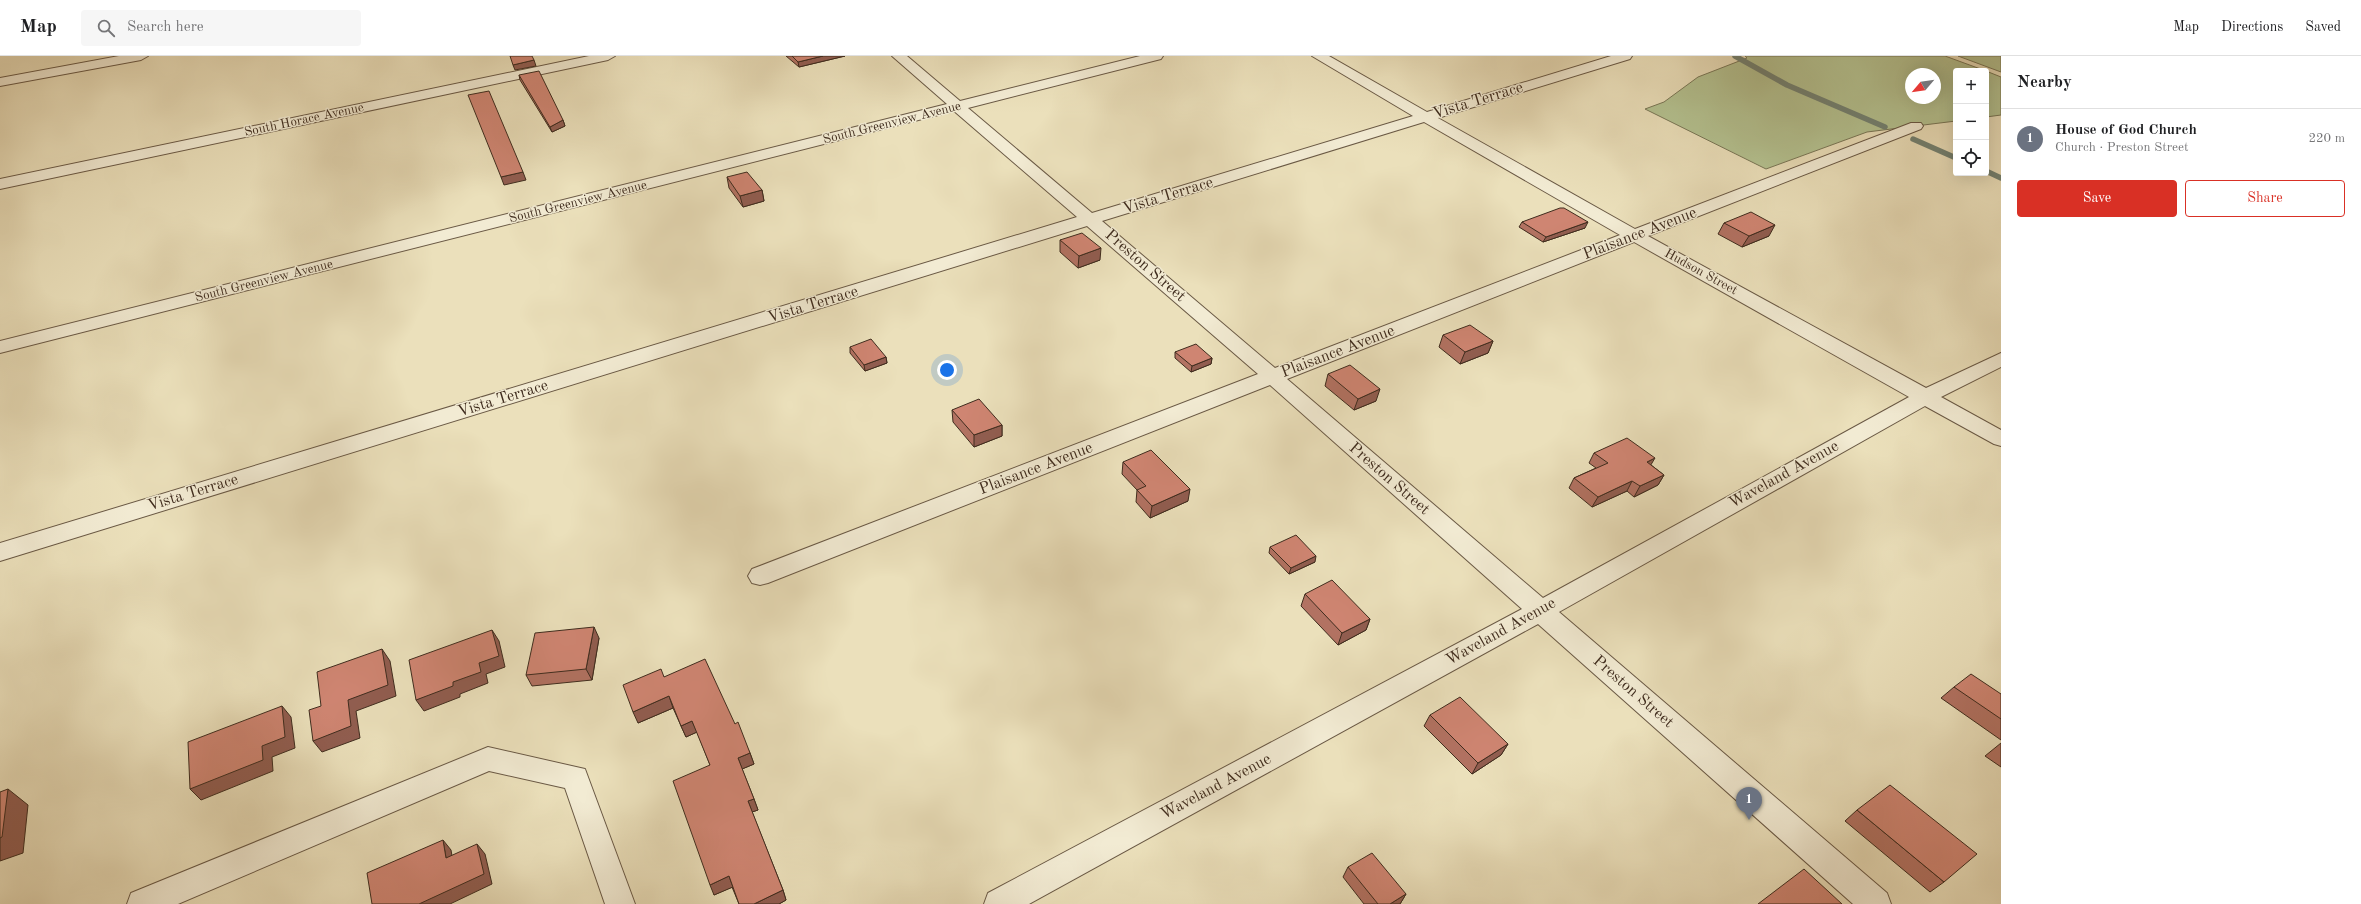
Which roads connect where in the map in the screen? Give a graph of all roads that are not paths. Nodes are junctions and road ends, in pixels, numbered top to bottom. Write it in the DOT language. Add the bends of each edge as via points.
graph roads {
  1 [pos="141,56"];
  2 [pos="608,56"];
  3 [pos="899,56"];
  4 [pos="1156,56"];
  5 [pos="1319,56"];
  6 [pos="1624,56"];
  7 [pos="0,82"];
  8 [pos="958,106"];
  9 [pos="1427,117"];
  10 [pos="1916,126"];
  11 [pos="0,184"];
  12 [pos="1092,220"];
  13 [pos="1635,236"];
  14 [pos="0,347"];
  15 [pos="2001,359"];
  16 [pos="1273,377"];
  17 [pos="1925,397"];
  18 [pos="2001,439"];
  19 [pos="0,552"];
  20 [pos="760,576"];
  21 [pos="1540,611"];
  22 [pos="142,904"];
  23 [pos="620,904"];
  24 [pos="999,904"];
  25 [pos="1876,904"];
  1 -- 7 [label="street"];
  2 -- 11 [label="street, South Horace Avenue"];
  3 -- 8 [label="street, Preston Street"];
  4 -- 8 [label="street, South Greenview Avenue"];
  5 -- 9 [label="street, Hudson Street"];
  6 -- 9 [label="street, Vista Terrace"];
  8 -- 12 [label="street, Preston Street"];
  8 -- 14 [label="street, South Greenview Avenue"];
  9 -- 12 [label="street, Vista Terrace"];
  9 -- 13 [label="street, Hudson Street"];
  10 -- 13 [label="street, Plaisance Avenue"];
  12 -- 16 [label="street, Preston Street"];
  12 -- 19 [label="street, Vista Terrace"];
  13 -- 16 [label="street, Plaisance Avenue"];
  13 -- 17 [label="street, Hudson Street"];
  15 -- 17 [label="street, Waveland Avenue"];
  16 -- 20 [label="street, Plaisance Avenue"];
  16 -- 21 [label="street, Preston Street"];
  17 -- 18 [label="street, Hudson Street"];
  17 -- 21 [label="street, Waveland Avenue"];
  21 -- 24 [label="street, Waveland Avenue"];
  21 -- 25 [label="street, Preston Street"];
  22 -- 23 [label="street" via="488,758 576,778"];
}
